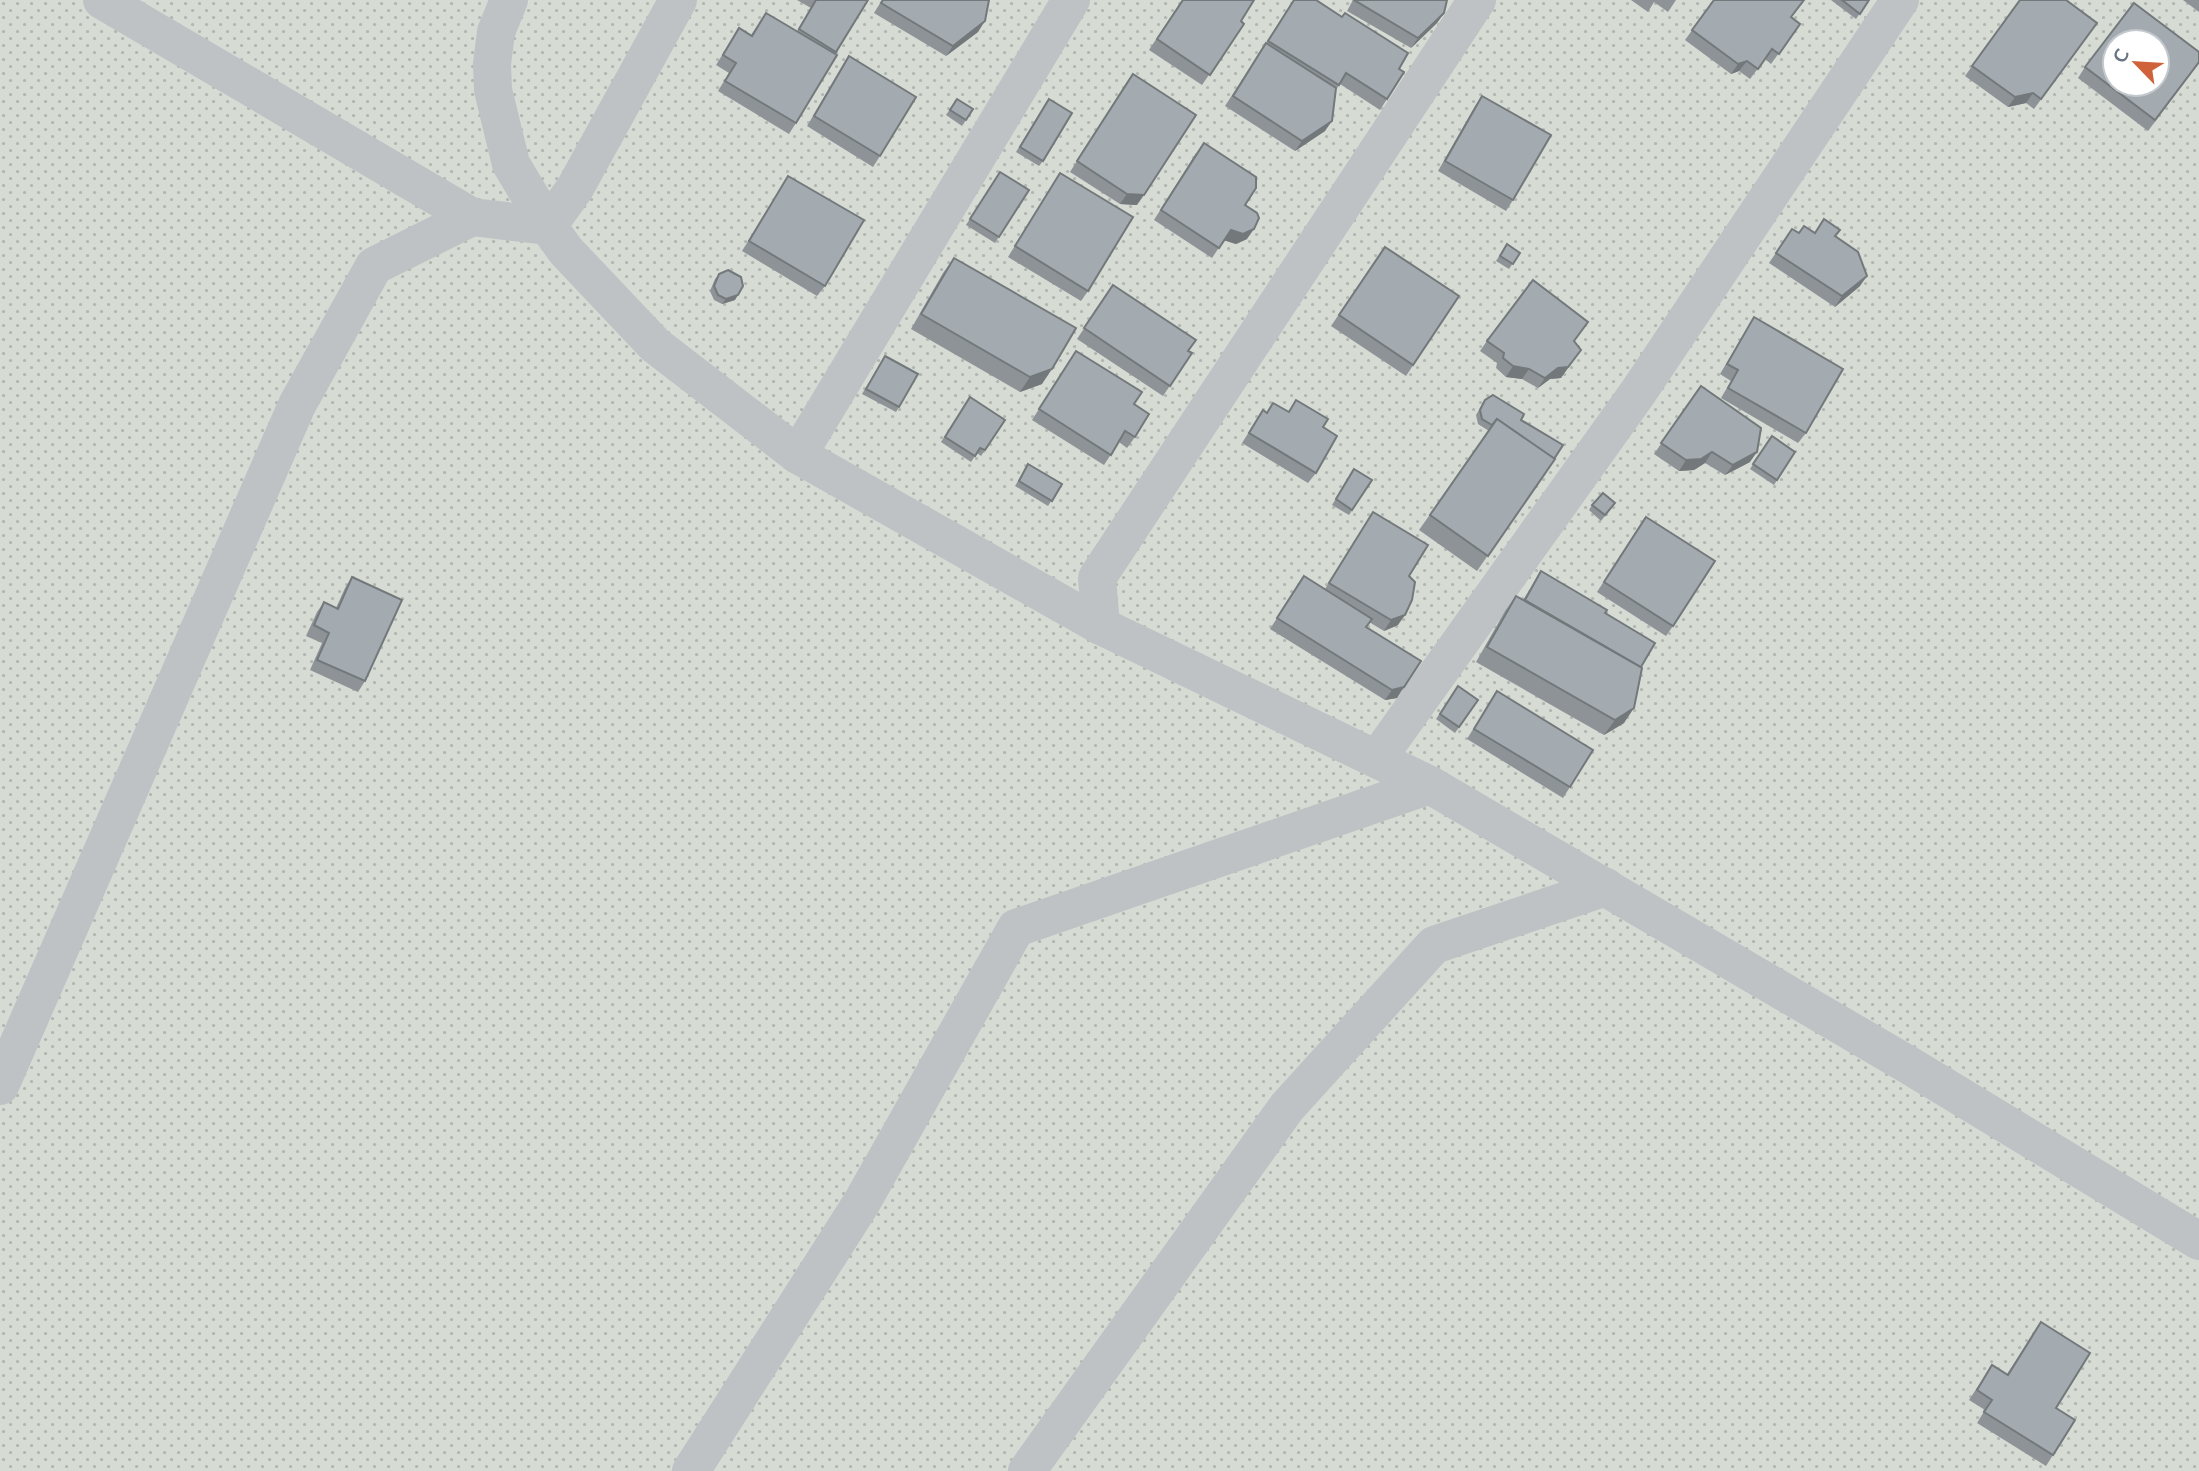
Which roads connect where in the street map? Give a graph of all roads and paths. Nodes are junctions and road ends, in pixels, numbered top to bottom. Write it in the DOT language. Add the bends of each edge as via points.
graph roads {
  1 [pos="102,0"];
  2 [pos="509,0"];
  3 [pos="678,0"];
  4 [pos="1071,0"];
  5 [pos="1477,0"];
  6 [pos="1900,0"];
  7 [pos="472,217"];
  8 [pos="548,226"];
  9 [pos="798,454"];
  10 [pos="1101,626"];
  11 [pos="1377,759"];
  12 [pos="1430,785"];
  13 [pos="1606,887"];
  14 [pos="0,1086"];
  15 [pos="2199,1241"];
  16 [pos="691,1471"];
  17 [pos="1027,1471"];
  1 -- 7 [label="street"];
  2 -- 8 [label="street" via="496,32 494,90 511,164"];
  3 -- 8 [label="street" via="575,188"];
  4 -- 9 [label="street"];
  5 -- 10 [label="street" via="1097,578"];
  6 -- 11 [label="street" via="1639,391"];
  7 -- 8 [label="street"];
  7 -- 14 [label="street" via="374,267 297,405"];
  8 -- 9 [label="street" via="655,345"];
  9 -- 10 [label="street"];
  10 -- 11 [label="street"];
  11 -- 12 [label="street"];
  12 -- 13 [label="street"];
  12 -- 16 [label="street" via="1016,928 862,1202"];
  13 -- 15 [label="street"];
  13 -- 17 [label="street" via="1434,945 1287,1107"];
}
